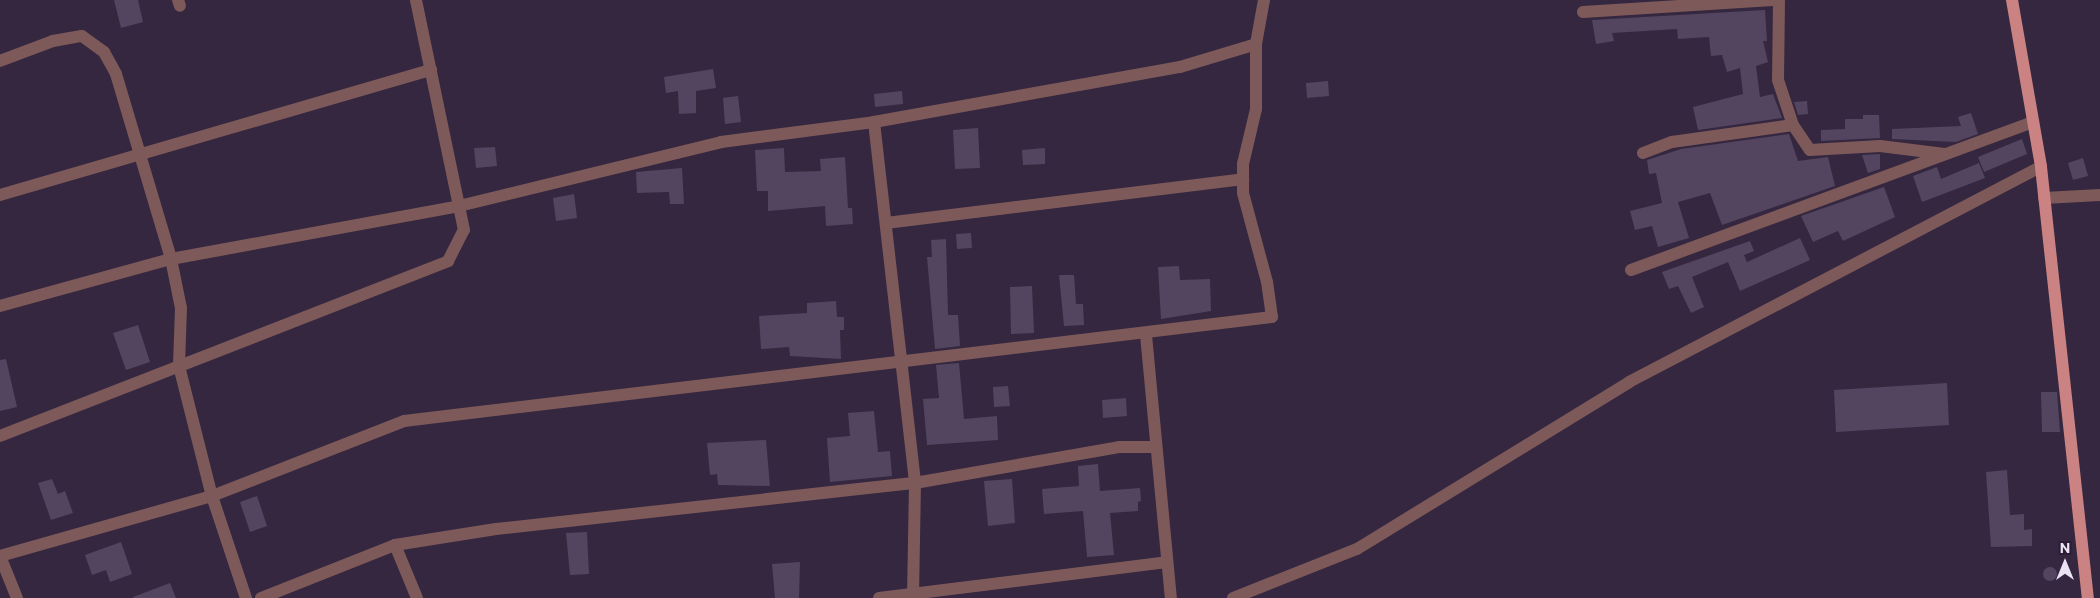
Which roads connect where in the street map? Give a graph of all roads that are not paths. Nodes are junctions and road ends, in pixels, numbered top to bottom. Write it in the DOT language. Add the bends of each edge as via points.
graph roads {
  1 [pos="416,0"];
  2 [pos="1264,0"];
  3 [pos="1773,0"];
  4 [pos="1779,0"];
  5 [pos="2012,0"];
  6 [pos="1582,12"];
  7 [pos="1256,44"];
  8 [pos="0,62"];
  9 [pos="431,70"];
  10 [pos="874,122"];
  11 [pos="2033,122"];
  12 [pos="1793,125"];
  13 [pos="139,153"];
  14 [pos="1643,153"];
  15 [pos="1947,154"];
  16 [pos="2041,167"];
  17 [pos="1243,179"];
  18 [pos="0,195"];
  19 [pos="2100,195"];
  20 [pos="2044,198"];
  21 [pos="459,206"];
  22 [pos="886,223"];
  23 [pos="171,259"];
  24 [pos="1631,270"];
  25 [pos="0,306"];
  26 [pos="1146,335"];
  27 [pos="902,364"];
  28 [pos="179,366"];
  29 [pos="0,436"];
  30 [pos="1156,447"];
  31 [pos="915,483"];
  32 [pos="212,496"];
  33 [pos="395,546"];
  34 [pos="0,556"];
  35 [pos="1167,562"];
  36 [pos="913,596"];
  37 [pos="17,598"];
  38 [pos="246,598"];
  39 [pos="261,598"];
  40 [pos="417,598"];
  41 [pos="879,598"];
  42 [pos="1171,598"];
  43 [pos="1233,598"];
  44 [pos="2088,598"];
  1 -- 9 [label="street"];
  2 -- 7 [label="street"];
  3 -- 6 [label="street"];
  4 -- 12 [label="street" via="1778,80"];
  5 -- 11 [label="main road"];
  7 -- 10 [label="street" via="1180,66"];
  7 -- 17 [label="street" via="1256,109"];
  8 -- 13 [label="street" via="53,41 82,36 104,52 116,74"];
  9 -- 13 [label="street"];
  9 -- 21 [label="street"];
  10 -- 21 [label="street" via="721,142"];
  10 -- 22 [label="street"];
  11 -- 15 [label="street"];
  11 -- 16 [label="main road"];
  12 -- 14 [label="street" via="1672,142"];
  12 -- 15 [label="street" via="1810,150 1880,146"];
  13 -- 18 [label="street"];
  13 -- 23 [label="street"];
  15 -- 24 [label="street"];
  16 -- 20 [label="main road"];
  16 -- 43 [label="street" via="1629,382 1357,548"];
  17 -- 22 [label="street"];
  17 -- 26 [label="street" via="1272,317"];
  19 -- 20 [label="street"];
  20 -- 44 [label="main road"];
  21 -- 23 [label="street"];
  21 -- 28 [label="street" via="464,230 448,261"];
  22 -- 27 [label="street"];
  23 -- 25 [label="street"];
  23 -- 28 [label="street" via="181,308"];
  26 -- 27 [label="street"];
  26 -- 30 [label="street"];
  27 -- 31 [label="street"];
  27 -- 32 [label="street" via="404,422"];
  28 -- 29 [label="street"];
  28 -- 32 [label="street"];
  30 -- 31 [label="street" via="1118,447"];
  30 -- 35 [label="street"];
  31 -- 33 [label="street" via="496,529"];
  31 -- 36 [label="street"];
  32 -- 34 [label="street"];
  32 -- 38 [label="street"];
  33 -- 39 [label="street"];
  33 -- 40 [label="street"];
  34 -- 37 [label="street"];
  35 -- 36 [label="street"];
  35 -- 42 [label="street"];
  36 -- 41 [label="street"];
}
